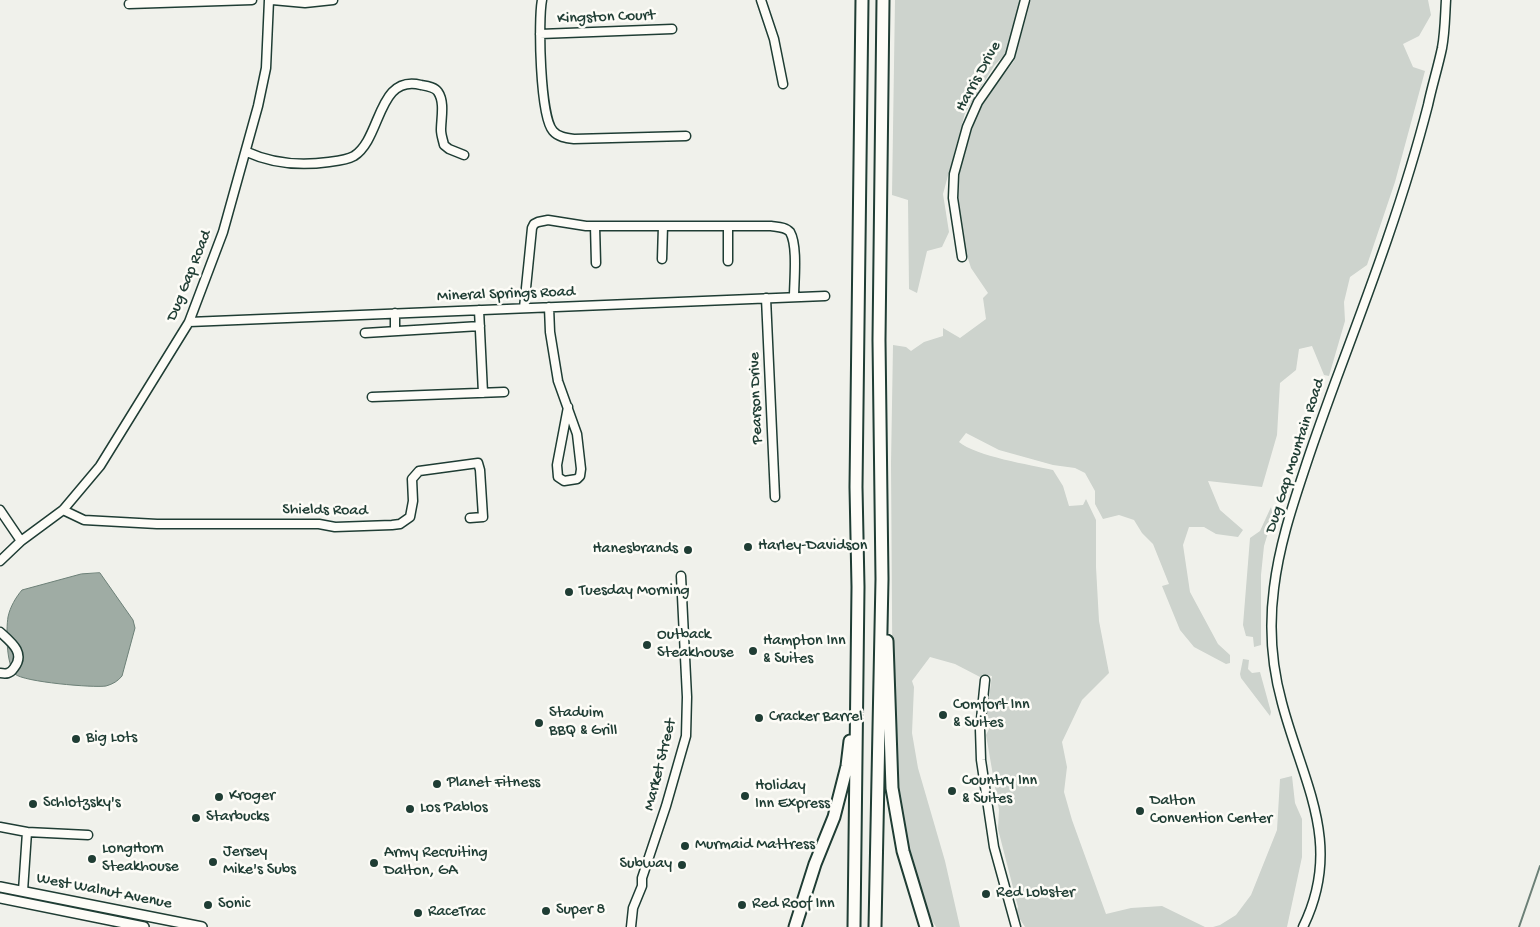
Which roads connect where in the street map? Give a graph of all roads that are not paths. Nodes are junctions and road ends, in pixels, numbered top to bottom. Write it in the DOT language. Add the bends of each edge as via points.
graph roads {
  1 [pos="252,0"];
  2 [pos="270,0"];
  3 [pos="333,0"];
  4 [pos="542,0"];
  5 [pos="761,0"];
  6 [pos="862,0"];
  7 [pos="883,0"];
  8 [pos="1025,0"];
  9 [pos="1446,0"];
  10 [pos="129,4"];
  11 [pos="672,29"];
  12 [pos="540,34"];
  13 [pos="783,84"];
  14 [pos="686,136"];
  15 [pos="247,152"];
  16 [pos="464,155"];
  17 [pos="595,226"];
  18 [pos="662,226"];
  19 [pos="728,226"];
  20 [pos="962,256"];
  21 [pos="662,260"];
  22 [pos="728,261"];
  23 [pos="596,263"];
  24 [pos="825,296"];
  25 [pos="794,297"];
  26 [pos="766,298"];
  27 [pos="549,307"];
  28 [pos="524,308"];
  29 [pos="479,310"];
  30 [pos="395,313"];
  31 [pos="189,322"];
  32 [pos="480,326"];
  33 [pos="395,331"];
  34 [pos="365,333"];
  35 [pos="504,392"];
  36 [pos="483,393"];
  37 [pos="372,397"];
  38 [pos="568,407"];
  39 [pos="774,497"];
  40 [pos="0,510"];
  41 [pos="63,510"];
  42 [pos="470,518"];
  43 [pos="22,541"];
  44 [pos="0,561"];
  45 [pos="681,576"];
  46 [pos="882,579"];
  47 [pos="0,632"];
  48 [pos="0,673"];
  49 [pos="985,680"];
  50 [pos="856,720"];
  51 [pos="0,827"];
  52 [pos="27,832"];
  53 [pos="88,835"];
  54 [pos="0,887"];
  55 [pos="23,891"];
  56 [pos="0,898"];
  57 [pos="144,927"];
  58 [pos="202,927"];
  59 [pos="631,927"];
  60 [pos="795,927"];
  61 [pos="854,927"];
  62 [pos="875,927"];
  63 [pos="926,927"];
  64 [pos="1016,927"];
  65 [pos="1303,927"];
  1 -- 10 [label="street"];
  2 -- 3 [label="street" via="305,3"];
  2 -- 15 [label="street, Dug Gap Road" via="266,68"];
  4 -- 12 [label="street"];
  5 -- 13 [label="street" via="774,39"];
  6 -- 50 [label="highway"];
  7 -- 46 [label="highway" via="879,331"];
  8 -- 20 [label="street, Harris Drive" via="1010,56 978,102 967,127 954,174 953,198"];
  9 -- 65 [label="street, Dug Gap Mountain Road" via="1442,47 1416,151 1388,240 1324,411 1284,531 1277,565 1272,613 1276,669 1282,702 1317,815 1321,844 1316,893"];
  11 -- 12 [label="street, Kingston Court"];
  12 -- 14 [label="street" via="545,111 553,132 563,138 574,139"];
  15 -- 16 [label="street" via="260,158 297,165 353,156 365,147 389,95 416,83 438,92 444,145"];
  15 -- 31 [label="street, Dug Gap Road" via="221,238"];
  17 -- 18 [label="street"];
  17 -- 23 [label="street"];
  17 -- 28 [label="street" via="548,220 534,224"];
  18 -- 19 [label="street"];
  18 -- 21 [label="street"];
  19 -- 22 [label="street"];
  19 -- 25 [label="street" via="771,226 789,232 794,246"];
  24 -- 25 [label="street, Mineral Springs Road"];
  25 -- 26 [label="street, Mineral Springs Road"];
  26 -- 27 [label="street, Mineral Springs Road"];
  26 -- 39 [label="street, Pearson Drive"];
  27 -- 28 [label="street, Mineral Springs Road"];
  27 -- 38 [label="street" via="558,381"];
  28 -- 29 [label="street, Mineral Springs Road"];
  29 -- 30 [label="street, Mineral Springs Road"];
  29 -- 32 [label="street"];
  30 -- 31 [label="street, Mineral Springs Road"];
  30 -- 33 [label="street"];
  31 -- 41 [label="street, Dug Gap Road" via="100,466"];
  32 -- 33 [label="street"];
  32 -- 36 [label="street"];
  33 -- 34 [label="street"];
  35 -- 36 [label="street"];
  36 -- 37 [label="street"];
  38 -- 38 [label="street" via="577,434 581,469 577,479 564,481 557,472"];
  40 -- 43 [label="street"];
  41 -- 42 [label="street, Shields Road" via="84,520 157,524 319,524 335,527 400,524 410,517 412,479 419,471 478,463 483,517"];
  41 -- 43 [label="street, Dug Gap Road"];
  43 -- 44 [label="street, Dug Gap Road"];
  45 -- 59 [label="street, Market Street" via="686,736 633,908"];
  46 -- 62 [label="highway"];
  46 -- 63 [label="highway" via="892,788 903,851"];
  47 -- 48 [label="street" via="19,655 12,672"];
  49 -- 64 [label="street" via="980,728 981,760 994,847"];
  50 -- 60 [label="highway" via="834,817"];
  50 -- 61 [label="highway"];
  51 -- 52 [label="street"];
  52 -- 53 [label="street"];
  52 -- 55 [label="street"];
  54 -- 55 [label="main road, West Walnut Avenue"];
  55 -- 58 [label="main road, West Walnut Avenue"];
  56 -- 57 [label="main road, West Walnut Avenue"];
}
